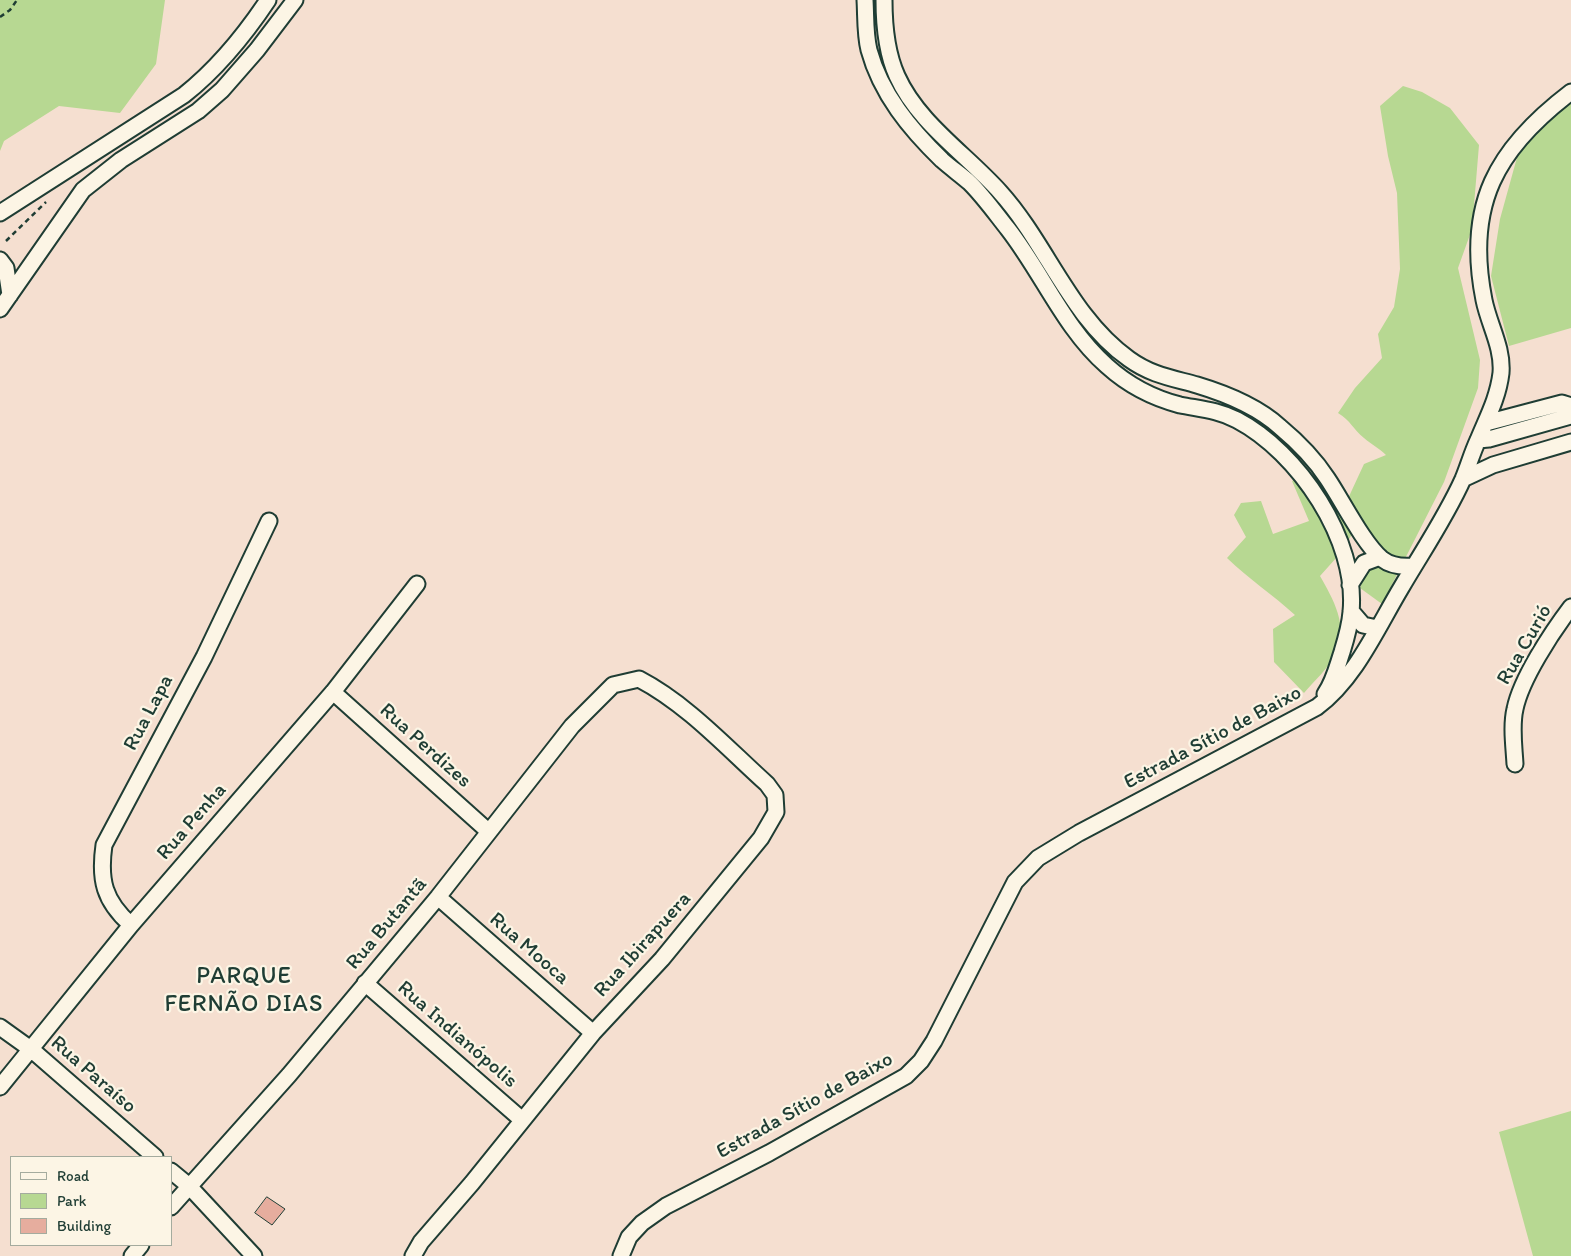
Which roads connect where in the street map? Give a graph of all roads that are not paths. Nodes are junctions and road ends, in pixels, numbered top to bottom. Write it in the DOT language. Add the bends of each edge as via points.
graph roads {
  1 [pos="268,0"];
  2 [pos="295,0"];
  3 [pos="865,0"];
  4 [pos="884,0"];
  5 [pos="1571,92"];
  6 [pos="0,213"];
  7 [pos="0,260"];
  8 [pos="10,295"];
  9 [pos="0,309"];
  10 [pos="1571,406"];
  11 [pos="1571,416"];
  12 [pos="1486,423"];
  13 [pos="1483,440"];
  14 [pos="1571,442"];
  15 [pos="1494,465"];
  16 [pos="1463,479"];
  17 [pos="269,521"];
  18 [pos="1387,561"];
  19 [pos="1414,566"];
  20 [pos="1405,580"];
  21 [pos="417,584"];
  22 [pos="1350,586"];
  23 [pos="1571,607"];
  24 [pos="1351,611"];
  25 [pos="1377,628"];
  26 [pos="639,679"];
  27 [pos="332,692"];
  28 [pos="1317,707"];
  29 [pos="1515,764"];
  30 [pos="488,831"];
  31 [pos="438,896"];
  32 [pos="131,925"];
  33 [pos="365,983"];
  34 [pos="0,1027"];
  35 [pos="593,1033"];
  36 [pos="32,1050"];
  37 [pos="0,1087"];
  38 [pos="521,1119"];
  39 [pos="154,1156"];
  40 [pos="172,1172"];
  41 [pos="188,1185"];
  42 [pos="172,1205"];
  43 [pos="140,1246"];
  44 [pos="132,1256"];
  45 [pos="254,1256"];
  46 [pos="413,1256"];
  47 [pos="621,1256"];
  1 -- 6 [label="street" via="248,30 210,74 184,95"];
  2 -- 8 [label="street" via="222,90 198,111 121,160 83,190"];
  3 -- 22 [label="street" via="869,49 876,71 894,104 942,160 970,183 1010,231 1086,346 1134,386 1180,405 1227,416 1270,441 1306,483 1331,521 1346,558"];
  4 -- 18 [label="street" via="889,47 902,86 924,116 1005,198 1037,240 1076,304 1101,335 1139,366 1165,378 1228,396 1278,424 1311,456"];
  5 -- 12 [label="street, Estrada Sítio de Baixo" via="1514,145 1487,191 1478,232 1479,276 1501,359 1495,404"];
  7 -- 8 [label="street" via="6,268"];
  8 -- 9 [label="street"];
  10 -- 12 [label="street" via="1562,404"];
  11 -- 13 [label="street"];
  12 -- 13 [label="street, Estrada Sítio de Baixo"];
  13 -- 15 [label="street"];
  13 -- 16 [label="street, Estrada Sítio de Baixo"];
  14 -- 15 [label="street"];
  15 -- 16 [label="street"];
  16 -- 19 [label="street, Estrada Sítio de Baixo"];
  17 -- 32 [label="street, Rua Lapa" via="204,657 104,845 105,891 115,910"];
  18 -- 19 [label="street"];
  18 -- 20 [label="street"];
  18 -- 22 [label="street" via="1364,563"];
  19 -- 20 [label="street, Estrada Sítio de Baixo"];
  20 -- 25 [label="street, Estrada Sítio de Baixo"];
  21 -- 27 [label="street, Rua Penha"];
  22 -- 24 [label="street"];
  23 -- 29 [label="street, Rua Curió" via="1555,628 1517,701"];
  24 -- 25 [label="street" via="1363,625"];
  24 -- 28 [label="street" via="1336,671"];
  25 -- 28 [label="street, Estrada Sítio de Baixo" via="1336,692"];
  26 -- 30 [label="street, Rua Butantã" via="613,685 599,698 572,726"];
  26 -- 35 [label="street, Rua Ibirapuera" via="655,687 698,722 767,784 775,795 776,812 761,838 662,960"];
  27 -- 30 [label="street, Rua Perdizes"];
  27 -- 32 [label="street, Rua Penha"];
  28 -- 47 [label="street, Estrada Sítio de Baixo" via="1038,858 1015,882 934,1040 906,1076 666,1206 629,1237"];
  30 -- 31 [label="street, Rua Butantã"];
  31 -- 33 [label="street, Rua Butantã"];
  31 -- 35 [label="street, Rua Mooca"];
  32 -- 36 [label="street, Rua Penha"];
  33 -- 38 [label="street, Rua Indianópolis"];
  33 -- 41 [label="street, Rua Butantã" via="289,1075"];
  34 -- 36 [label="street, Rua Paraíso"];
  35 -- 38 [label="street, Rua Ibirapuera"];
  36 -- 37 [label="street, Rua Penha"];
  36 -- 39 [label="street, Rua Paraíso"];
  38 -- 46 [label="street, Rua Ibirapuera"];
  40 -- 41 [label="street"];
  41 -- 42 [label="street, Rua Butantã"];
  41 -- 45 [label="street"];
  43 -- 44 [label="street"];
}
